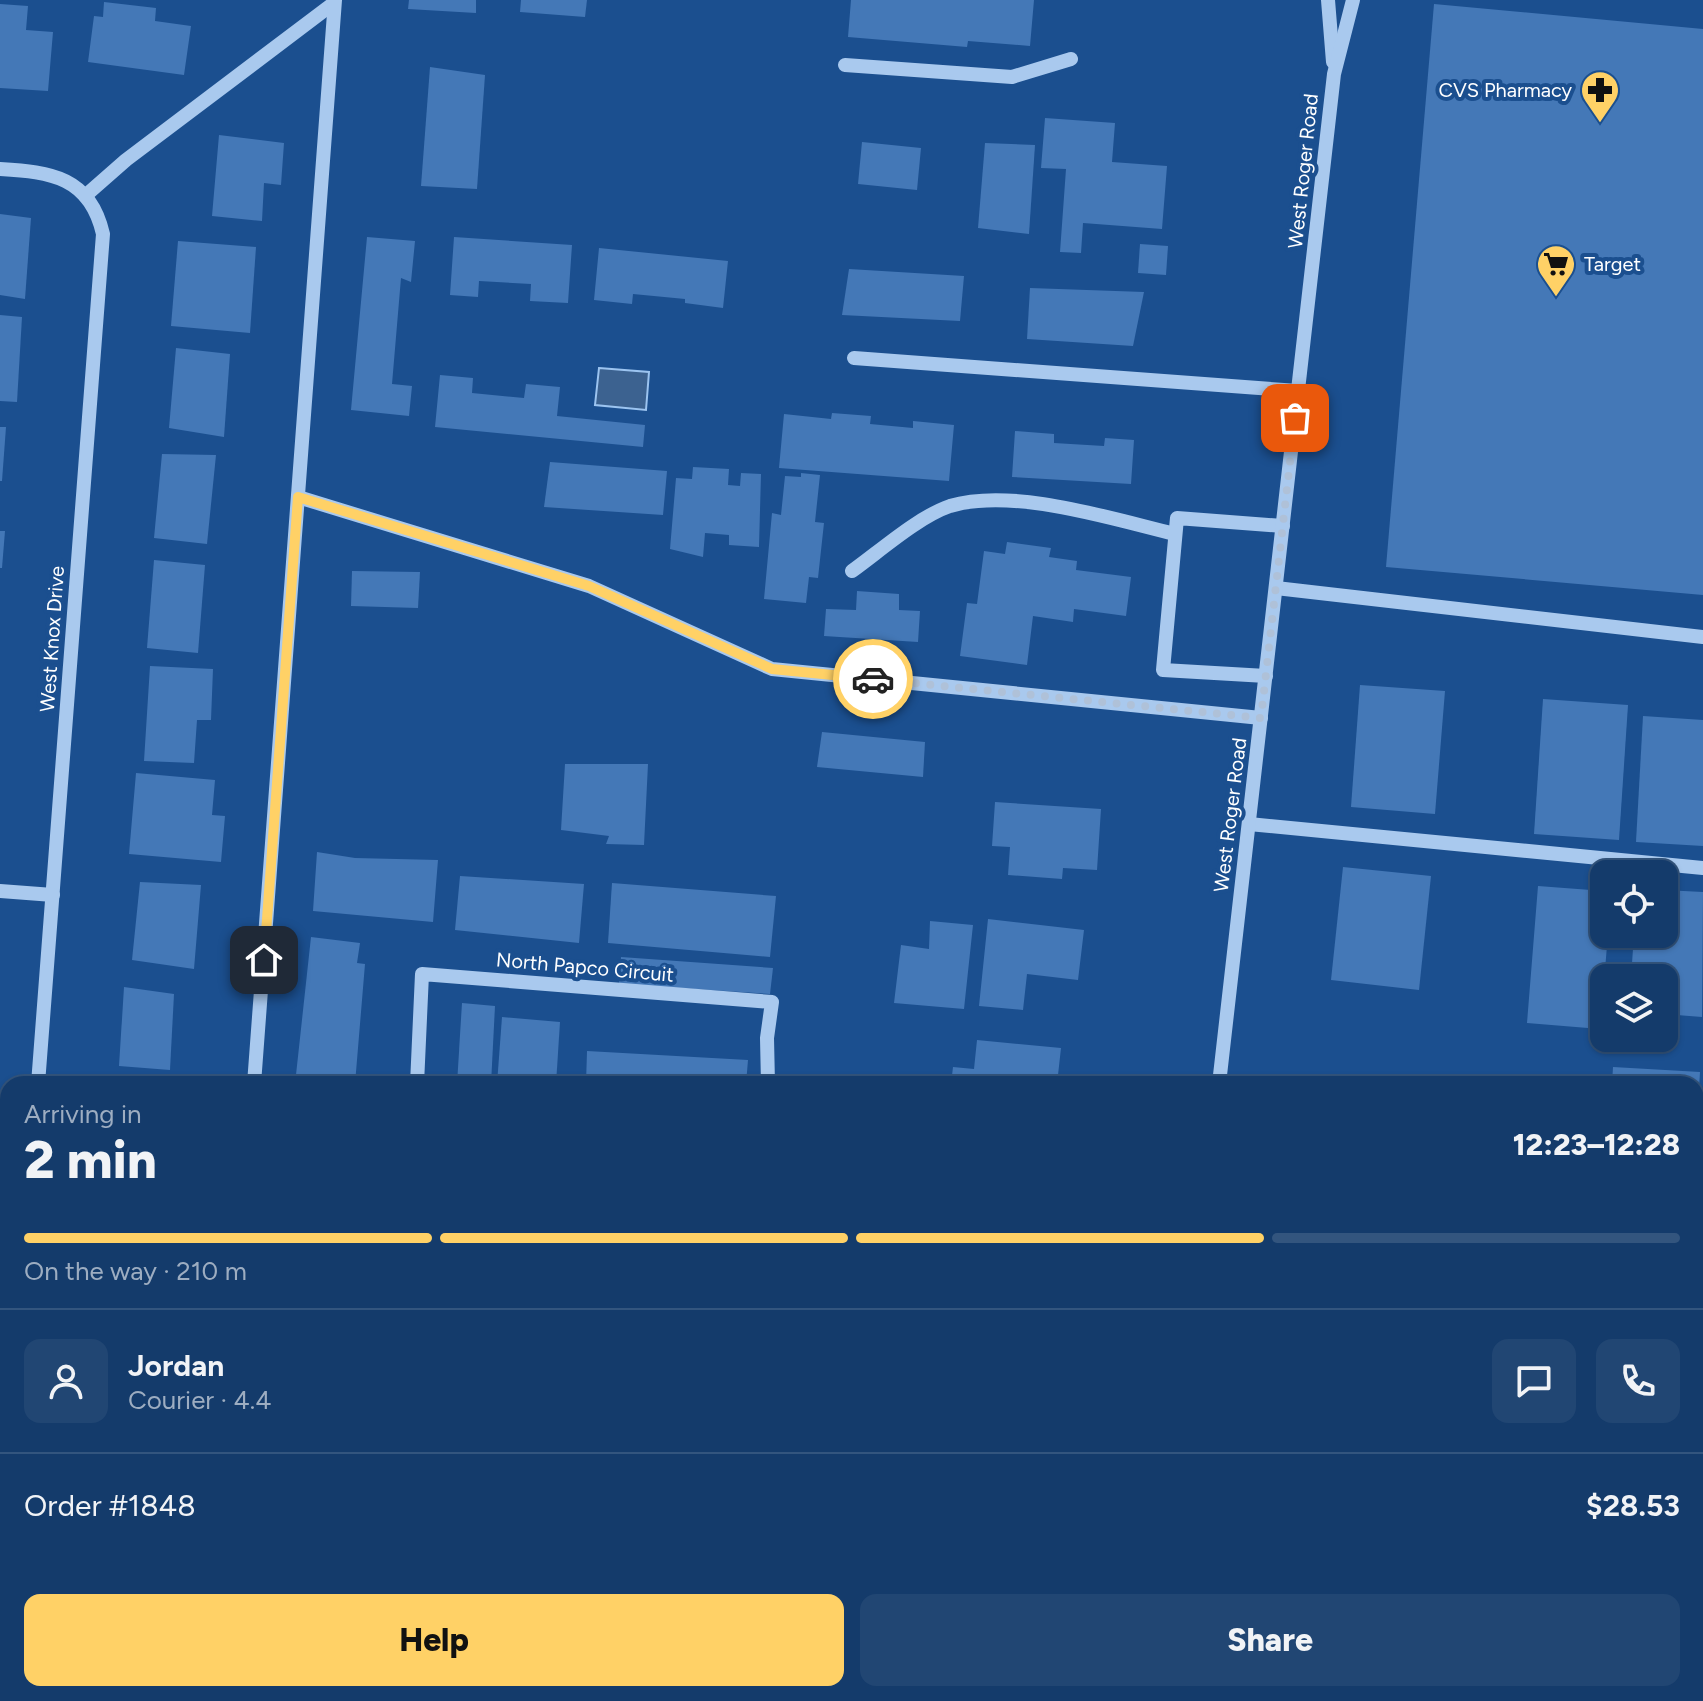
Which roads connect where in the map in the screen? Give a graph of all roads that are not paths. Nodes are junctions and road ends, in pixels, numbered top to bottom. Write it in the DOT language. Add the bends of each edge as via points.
graph roads {
  1 [pos="1328,0"];
  2 [pos="1353,0"];
  3 [pos="334,1"];
  4 [pos="1071,59"];
  5 [pos="845,65"];
  6 [pos="1334,74"];
  7 [pos="0,169"];
  8 [pos="88,198"];
  9 [pos="854,358"];
  10 [pos="1298,391"];
  11 [pos="298,497"];
  12 [pos="1283,526"];
  13 [pos="1175,534"];
  14 [pos="852,571"];
  15 [pos="1276,588"];
  16 [pos="1703,637"];
  17 [pos="1266,676"];
  18 [pos="1261,718"];
  19 [pos="1249,824"];
  20 [pos="1703,868"];
  21 [pos="0,891"];
  22 [pos="53,895"];
  23 [pos="39,1076"];
  24 [pos="255,1076"];
  25 [pos="417,1076"];
  26 [pos="768,1076"];
  27 [pos="1220,1076"];
  1 -- 6 [label="street, West Roger Road"];
  2 -- 6 [label="street, West Roger Road"];
  3 -- 8 [label="street" via="126,160"];
  3 -- 11 [label="street"];
  4 -- 5 [label="street" via="1012,77"];
  6 -- 10 [label="street, West Roger Road"];
  7 -- 8 [label="street" via="65,180"];
  8 -- 22 [label="street, West Knox Drive" via="98,212 102,248"];
  9 -- 10 [label="street"];
  10 -- 12 [label="street, West Roger Road"];
  11 -- 18 [label="street" via="589,586 772,669"];
  11 -- 24 [label="street"];
  12 -- 13 [label="street" via="1177,518"];
  12 -- 15 [label="street, West Roger Road"];
  13 -- 14 [label="street" via="1011,501 950,506"];
  13 -- 17 [label="street" via="1163,670"];
  15 -- 16 [label="street"];
  15 -- 17 [label="street, West Roger Road"];
  17 -- 18 [label="street, West Roger Road"];
  18 -- 19 [label="street, West Roger Road"];
  19 -- 20 [label="street"];
  19 -- 27 [label="street, West Roger Road"];
  21 -- 22 [label="street"];
  22 -- 23 [label="street, West Knox Drive"];
  25 -- 26 [label="street, North Papco Circuit" via="422,974 772,1002"];
}
